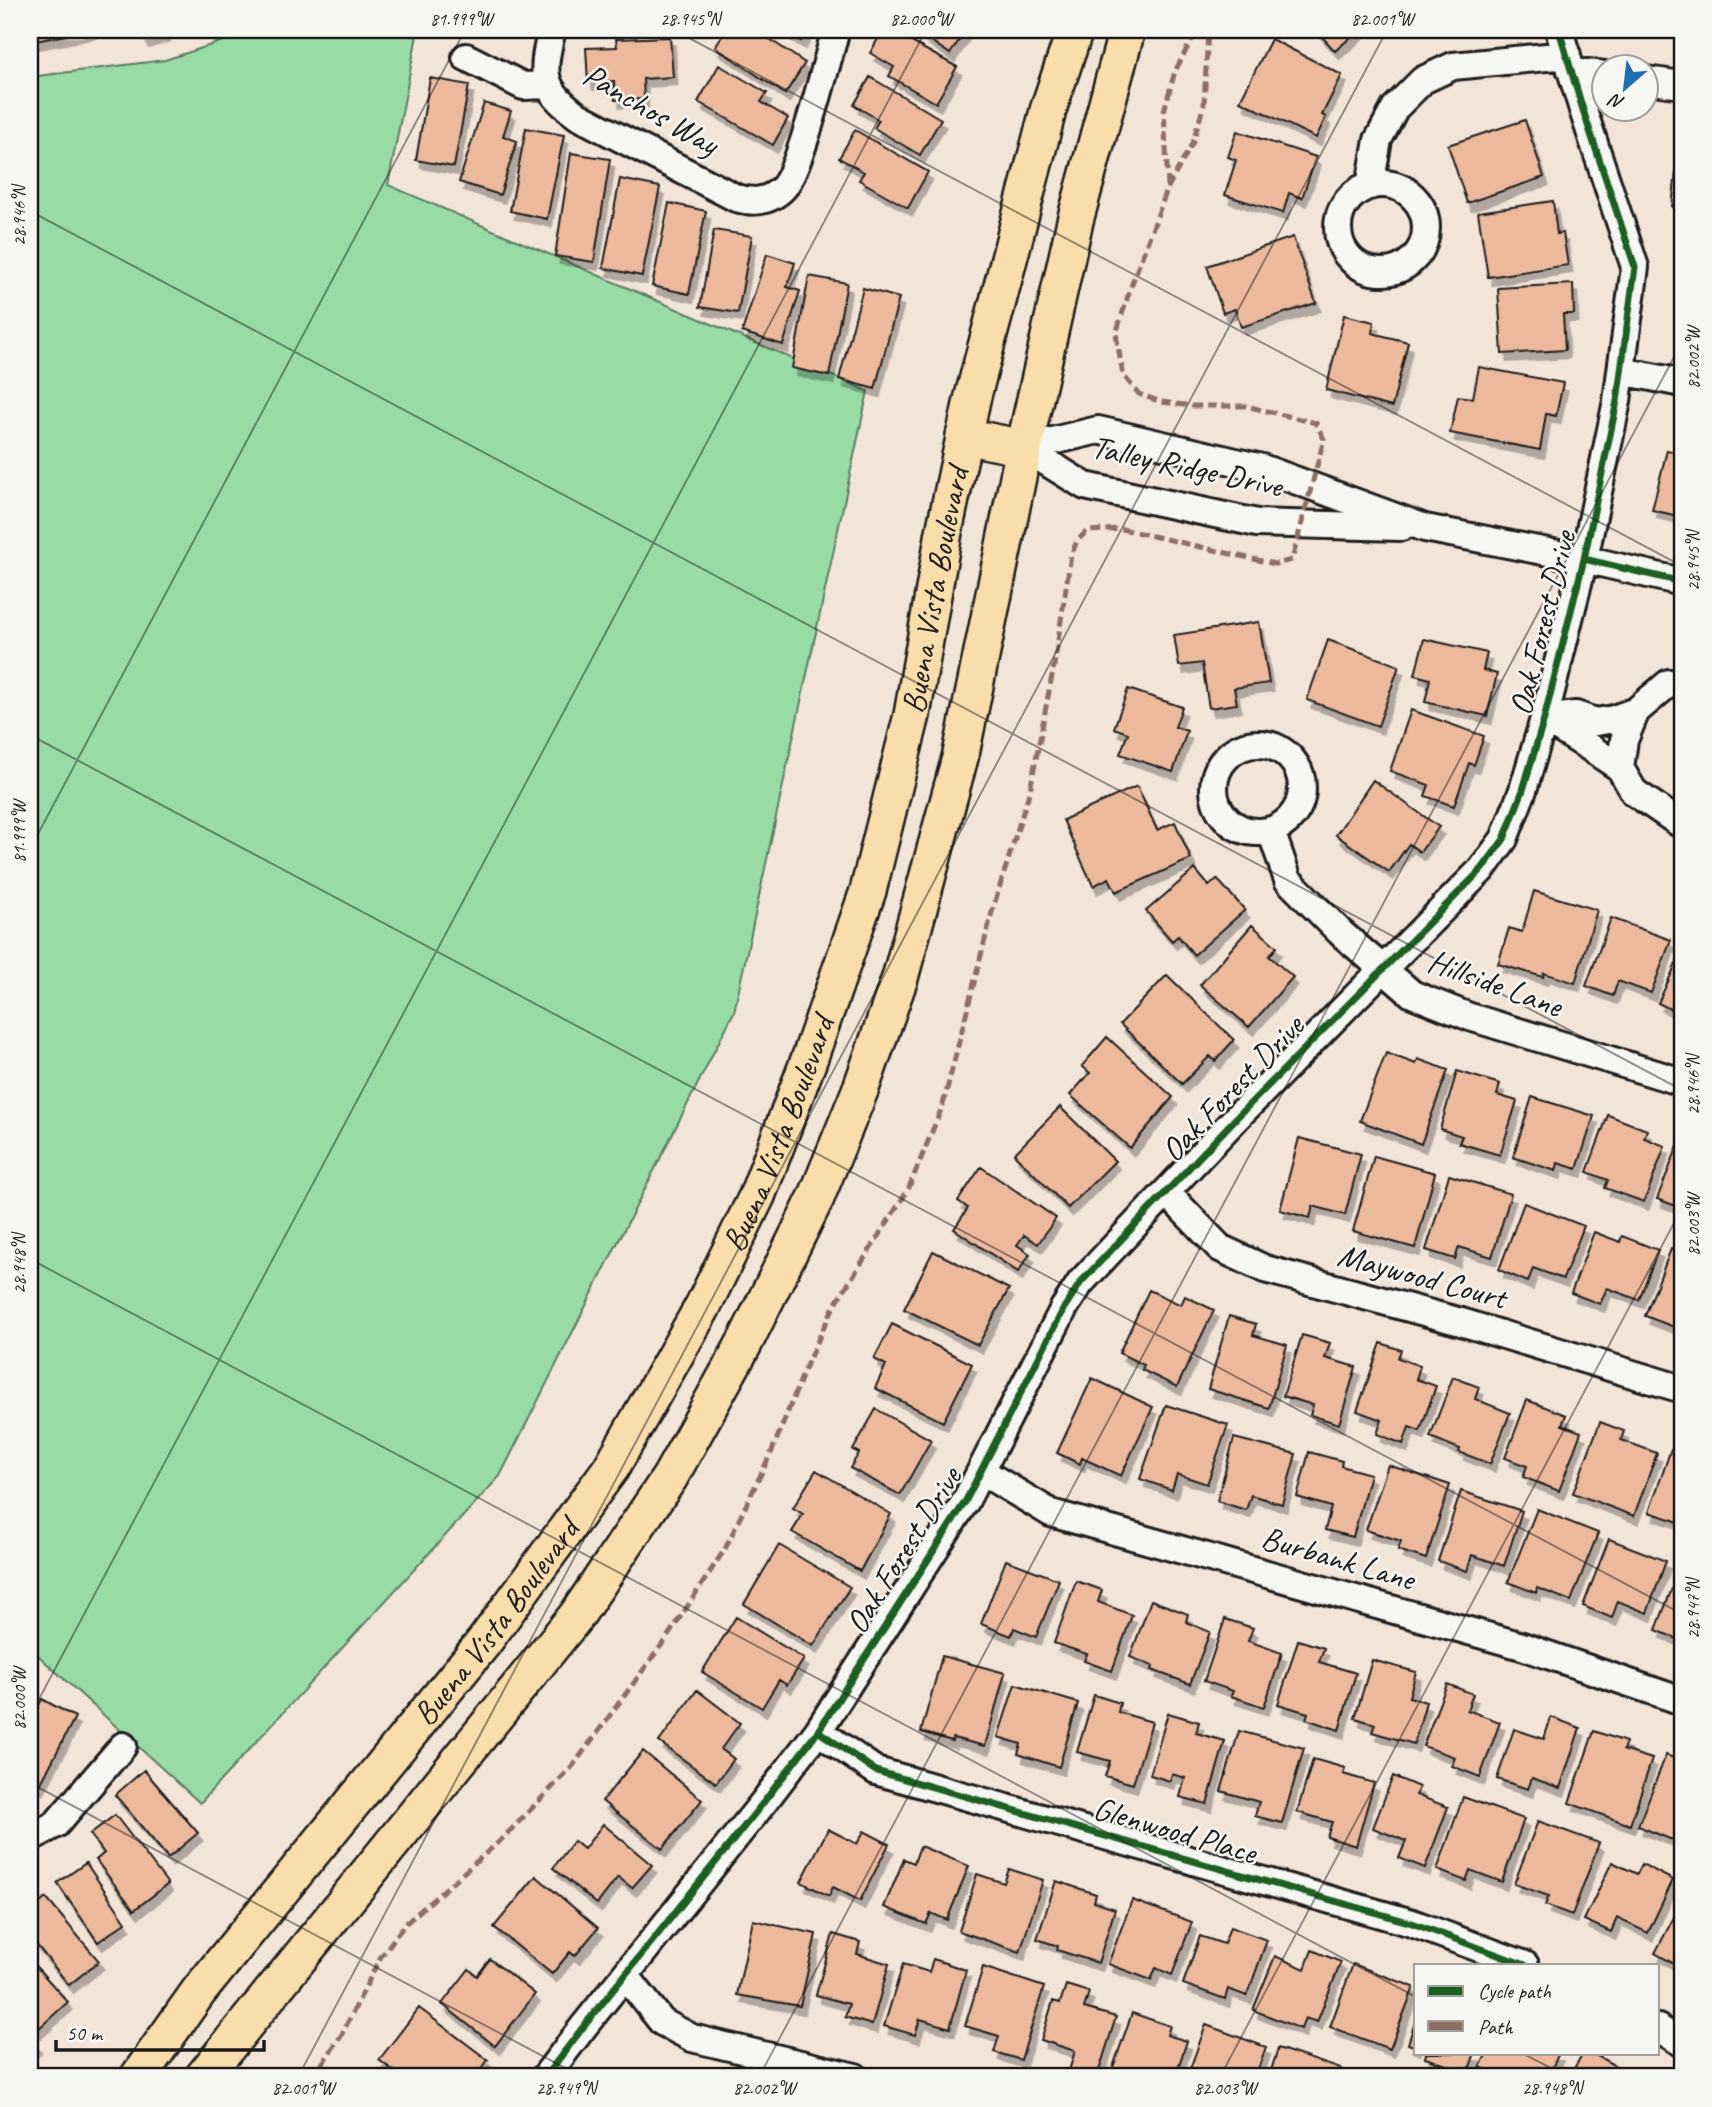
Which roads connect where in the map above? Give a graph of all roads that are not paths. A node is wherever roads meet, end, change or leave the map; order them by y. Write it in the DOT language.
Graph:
graph roads {
  1 [pos="552,30"];
  2 [pos="836,30"];
  3 [pos="1075,30"];
  4 [pos="1127,30"];
  5 [pos="1565,52"];
  6 [pos="466,57"];
  7 [pos="1590,67"];
  8 [pos="1660,82"];
  9 [pos="548,85"];
  10 [pos="1682,85"];
  11 [pos="1370,186"];
  12 [pos="1621,371"];
  13 [pos="1682,383"];
  14 [pos="964,436"];
  15 [pos="1024,448"];
  16 [pos="1425,528"];
  17 [pos="1584,559"];
  18 [pos="1682,582"];
  19 [pos="1682,684"];
  20 [pos="1636,711"];
  21 [pos="1544,719"];
  22 [pos="1620,768"];
  23 [pos="1682,825"];
  24 [pos="1270,831"];
  25 [pos="1383,970"];
  26 [pos="1682,1082"];
  27 [pos="1166,1192"];
  28 [pos="1682,1389"];
  29 [pos="981,1471"];
  30 [pos="1682,1701"];
  31 [pos="818,1731"];
  32 [pos="122,1746"];
  33 [pos="30,1838"];
  34 [pos="1522,1964"];
  35 [pos="625,1975"];
  36 [pos="1660,2029"];
  37 [pos="1682,2043"];
  38 [pos="138,2077"];
  39 [pos="203,2077"];
  40 [pos="545,2077"];
  41 [pos="855,2077"];
  1 -- 9 [label="street"];
  2 -- 9 [label="street, Panchos Way"];
  3 -- 14 [label="main road, Buena Vista Boulevard"];
  4 -- 15 [label="main road, Buena Vista Boulevard"];
  5 -- 7 [label="street"];
  5 -- 11 [label="street"];
  5 -- 12 [label="street, Oak Forest Drive"];
  6 -- 9 [label="street, Panchos Way"];
  8 -- 10 [label="street"];
  12 -- 13 [label="street"];
  12 -- 17 [label="street, Oak Forest Drive"];
  14 -- 15 [label="main road"];
  14 -- 38 [label="main road, Buena Vista Boulevard"];
  15 -- 16 [label="street, Talley Ridge Drive"];
  15 -- 16 [label="street, Talley Ridge Drive"];
  15 -- 39 [label="main road, Buena Vista Boulevard"];
  16 -- 17 [label="street, Talley Ridge Drive"];
  17 -- 18 [label="street, Talley Ridge Drive"];
  17 -- 21 [label="street, Oak Forest Drive"];
  19 -- 20 [label="street"];
  20 -- 21 [label="street"];
  20 -- 22 [label="street"];
  21 -- 22 [label="street"];
  21 -- 25 [label="street, Oak Forest Drive"];
  22 -- 23 [label="street"];
  24 -- 25 [label="street, Hillside Lane"];
  25 -- 26 [label="street, Hillside Lane"];
  25 -- 27 [label="street, Oak Forest Drive"];
  27 -- 28 [label="street, Maywood Court"];
  27 -- 29 [label="street, Oak Forest Drive"];
  29 -- 30 [label="street, Burbank Lane"];
  29 -- 31 [label="street, Oak Forest Drive"];
  31 -- 34 [label="street, Glenwood Place"];
  31 -- 35 [label="street, Oak Forest Drive"];
  32 -- 33 [label="street"];
  35 -- 40 [label="street, Oak Forest Drive"];
  35 -- 41 [label="street"];
  36 -- 37 [label="street"];
}
